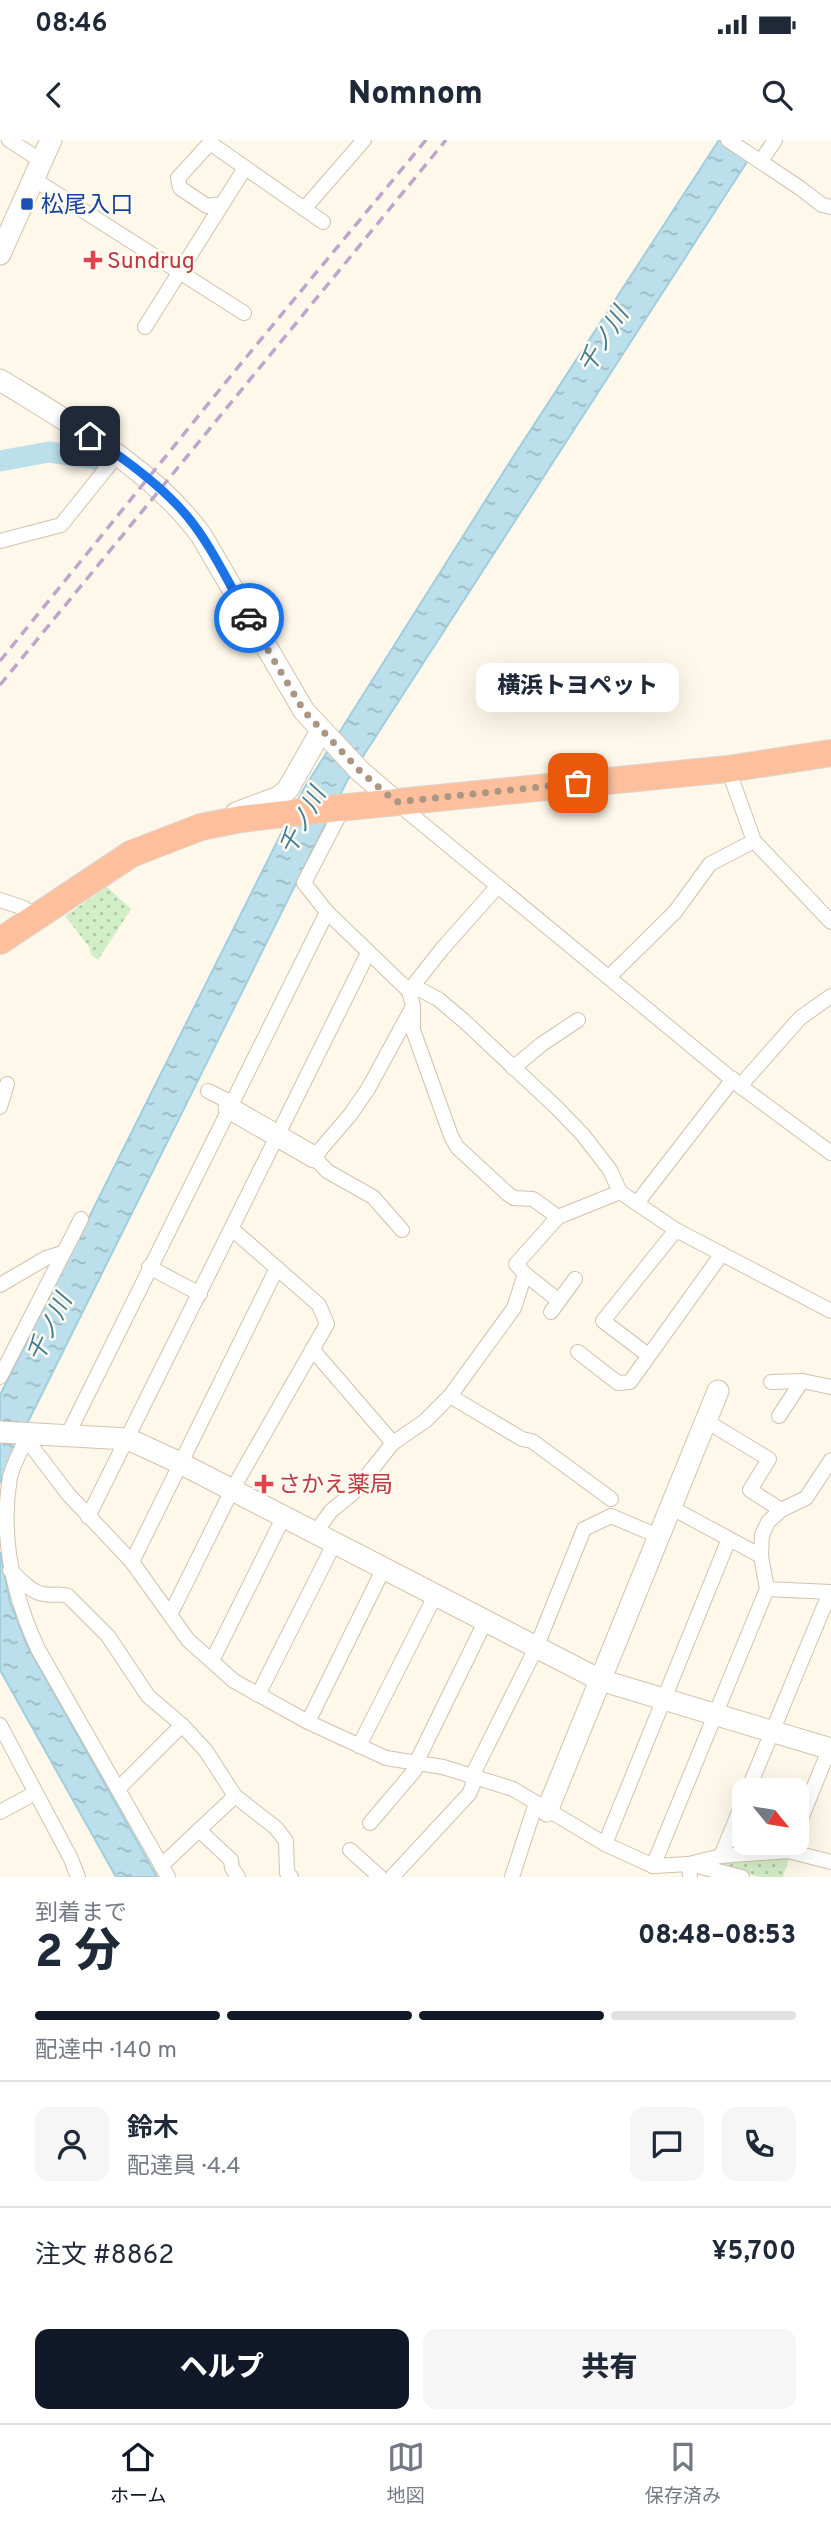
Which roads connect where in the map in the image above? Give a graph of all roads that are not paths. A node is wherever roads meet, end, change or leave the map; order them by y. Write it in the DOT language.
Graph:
graph roads {
  1 [pos="9,140"];
  2 [pos="51,140"];
  3 [pos="364,140"];
  4 [pos="728,140"];
  5 [pos="775,140"];
  6 [pos="759,160"];
  7 [pos="245,168"];
  8 [pos="36,169"];
  9 [pos="222,204"];
  10 [pos="304,209"];
  11 [pos="828,210"];
  12 [pos="323,222"];
  13 [pos="0,254"];
  14 [pos="178,272"];
  15 [pos="244,313"];
  16 [pos="145,327"];
  17 [pos="0,380"];
  18 [pos="95,439"];
  19 [pos="0,541"];
  20 [pos="322,732"];
  21 [pos="831,752"];
  22 [pos="728,769"];
  23 [pos="396,802"];
  24 [pos="341,808"];
  25 [pos="201,827"];
  26 [pos="754,841"];
  27 [pos="497,887"];
  28 [pos="0,900"];
  29 [pos="327,912"];
  30 [pos="35,918"];
  31 [pos="831,922"];
  32 [pos="0,941"];
  33 [pos="368,953"];
  34 [pos="608,977"];
  35 [pos="411,988"];
  36 [pos="831,996"];
  37 [pos="413,1006"];
  38 [pos="578,1020"];
  39 [pos="513,1068"];
  40 [pos="737,1082"];
  41 [pos="7,1084"];
  42 [pos="208,1091"];
  43 [pos="231,1106"];
  44 [pos="0,1107"];
  45 [pos="278,1136"];
  46 [pos="831,1153"];
  47 [pos="314,1157"];
  48 [pos="620,1192"];
  49 [pos="636,1203"];
  50 [pos="558,1217"];
  51 [pos="81,1219"];
  52 [pos="232,1228"];
  53 [pos="402,1230"];
  54 [pos="676,1230"];
  55 [pos="62,1253"];
  56 [pos="721,1255"];
  57 [pos="149,1268"];
  58 [pos="277,1268"];
  59 [pos="525,1274"];
  60 [pos="575,1279"];
  61 [pos="0,1285"];
  62 [pos="200,1294"];
  63 [pos="831,1311"];
  64 [pos="312,1349"];
  65 [pos="578,1352"];
  66 [pos="649,1355"];
  67 [pos="0,1377"];
  68 [pos="802,1381"];
  69 [pos="771,1382"];
  70 [pos="831,1387"];
  71 [pos="718,1391"];
  72 [pos="450,1396"];
  73 [pos="779,1416"];
  74 [pos="706,1421"];
  75 [pos="0,1432"];
  76 [pos="29,1432"];
  77 [pos="68,1434"];
  78 [pos="128,1439"];
  79 [pos="393,1443"];
  80 [pos="831,1461"];
  81 [pos="180,1463"];
  82 [pos="232,1490"];
  83 [pos="611,1499"];
  84 [pos="670,1507"];
  85 [pos="781,1510"];
  86 [pos="88,1517"];
  87 [pos="284,1518"];
  88 [pos="315,1533"];
  89 [pos="658,1536"];
  90 [pos="729,1539"];
  91 [pos="334,1544"];
  92 [pos="761,1556"];
  93 [pos="132,1562"];
  94 [pos="9,1570"];
  95 [pos="383,1570"];
  96 [pos="766,1589"];
  97 [pos="831,1592"];
  98 [pos="435,1596"];
  99 [pos="171,1614"];
  100 [pos="485,1622"];
  101 [pos="536,1648"];
  102 [pos="212,1661"];
  103 [pos="600,1680"];
  104 [pos="258,1695"];
  105 [pos="663,1700"];
  106 [pos="714,1715"];
  107 [pos="308,1722"];
  108 [pos="0,1725"];
  109 [pos="182,1726"];
  110 [pos="771,1731"];
  111 [pos="359,1746"];
  112 [pos="831,1747"];
  113 [pos="416,1763"];
  114 [pos="472,1776"];
  115 [pos="753,1778"];
  116 [pos="118,1789"];
  117 [pos="35,1793"];
  118 [pos="235,1796"];
  119 [pos="809,1800"];
  120 [pos="541,1807"];
  121 [pos="0,1812"];
  122 [pos="370,1823"];
  123 [pos="732,1829"];
  124 [pos="199,1830"];
  125 [pos="605,1844"];
  126 [pos="349,1851"];
  127 [pos="809,1854"];
  128 [pos="732,1855"];
  129 [pos="721,1856"];
  130 [pos="831,1862"];
  131 [pos="653,1866"];
  132 [pos="690,1871"];
  133 [pos="165,1872"];
  134 [pos="78,1877"];
  135 [pos="238,1877"];
  136 [pos="291,1877"];
  137 [pos="380,1877"];
  138 [pos="392,1877"];
  139 [pos="512,1877"];
  140 [pos="742,1877"];
  1 -- 8 [label="street"];
  2 -- 8 [label="street"];
  3 -- 10 [label="street"];
  4 -- 6 [label="street"];
  5 -- 6 [label="street"];
  6 -- 11 [label="street"];
  7 -- 9 [label="street"];
  7 -- 9 [label="street"];
  7 -- 10 [label="street"];
  8 -- 13 [label="street"];
  8 -- 14 [label="street"];
  9 -- 14 [label="street"];
  10 -- 12 [label="street"];
  14 -- 15 [label="street"];
  14 -- 16 [label="street"];
  17 -- 18 [label="street"];
  18 -- 19 [label="street"];
  18 -- 20 [label="street"];
  20 -- 23 [label="street"];
  20 -- 25 [label="street"];
  21 -- 22 [label="highway"];
  22 -- 23 [label="highway"];
  22 -- 26 [label="street"];
  23 -- 24 [label="highway"];
  23 -- 27 [label="street"];
  24 -- 25 [label="highway"];
  24 -- 29 [label="street"];
  25 -- 30 [label="highway"];
  26 -- 31 [label="street"];
  26 -- 34 [label="street"];
  27 -- 34 [label="street"];
  27 -- 35 [label="street"];
  28 -- 30 [label="street"];
  29 -- 33 [label="street"];
  29 -- 43 [label="street"];
  30 -- 32 [label="highway"];
  33 -- 35 [label="street"];
  33 -- 45 [label="street"];
  34 -- 40 [label="street"];
  35 -- 37 [label="street"];
  35 -- 39 [label="street"];
  36 -- 40 [label="street"];
  37 -- 47 [label="street"];
  37 -- 50 [label="street"];
  38 -- 39 [label="street"];
  39 -- 48 [label="street"];
  40 -- 46 [label="street"];
  40 -- 49 [label="street"];
  41 -- 44 [label="street"];
  42 -- 43 [label="street"];
  43 -- 45 [label="street"];
  43 -- 57 [label="street"];
  45 -- 47 [label="street"];
  45 -- 52 [label="street"];
  47 -- 53 [label="street"];
  48 -- 49 [label="street"];
  48 -- 50 [label="street"];
  49 -- 54 [label="street"];
  50 -- 59 [label="street"];
  51 -- 55 [label="street"];
  52 -- 58 [label="street"];
  52 -- 62 [label="street"];
  54 -- 56 [label="street"];
  54 -- 66 [label="street"];
  55 -- 61 [label="street"];
  55 -- 67 [label="street"];
  56 -- 63 [label="street"];
  56 -- 66 [label="street"];
  57 -- 62 [label="street"];
  57 -- 77 [label="street"];
  58 -- 64 [label="street"];
  58 -- 81 [label="street"];
  59 -- 60 [label="street"];
  59 -- 72 [label="street"];
  62 -- 78 [label="street"];
  64 -- 79 [label="street"];
  64 -- 82 [label="street"];
  65 -- 66 [label="street"];
  68 -- 69 [label="street"];
  68 -- 70 [label="street"];
  68 -- 73 [label="street"];
  71 -- 74 [label="street"];
  72 -- 79 [label="street"];
  72 -- 83 [label="street"];
  74 -- 84 [label="street"];
  74 -- 85 [label="street"];
  75 -- 76 [label="street"];
  76 -- 77 [label="street"];
  76 -- 86 [label="street"];
  76 -- 94 [label="street"];
  77 -- 78 [label="street"];
  78 -- 81 [label="street"];
  78 -- 86 [label="street"];
  79 -- 88 [label="street"];
  80 -- 85 [label="street"];
  81 -- 82 [label="street"];
  81 -- 93 [label="street"];
  82 -- 87 [label="street"];
  82 -- 99 [label="street"];
  84 -- 89 [label="street"];
  84 -- 90 [label="street"];
  85 -- 92 [label="street"];
  86 -- 93 [label="street"];
  87 -- 88 [label="street"];
  87 -- 102 [label="street"];
  88 -- 91 [label="street"];
  89 -- 101 [label="street"];
  89 -- 103 [label="street"];
  90 -- 92 [label="street"];
  90 -- 105 [label="street"];
  91 -- 95 [label="street"];
  91 -- 104 [label="street"];
  92 -- 96 [label="street"];
  93 -- 99 [label="street"];
  94 -- 109 [label="street"];
  94 -- 116 [label="street"];
  95 -- 98 [label="street"];
  95 -- 107 [label="street"];
  96 -- 97 [label="street"];
  96 -- 106 [label="street"];
  97 -- 110 [label="street"];
  98 -- 100 [label="street"];
  98 -- 111 [label="street"];
  99 -- 102 [label="street"];
  100 -- 101 [label="street"];
  100 -- 113 [label="street"];
  101 -- 103 [label="street"];
  101 -- 114 [label="street"];
  102 -- 104 [label="street"];
  103 -- 105 [label="street"];
  103 -- 120 [label="street"];
  104 -- 107 [label="street"];
  105 -- 106 [label="street"];
  105 -- 125 [label="street"];
  106 -- 110 [label="street"];
  106 -- 131 [label="street"];
  107 -- 111 [label="street"];
  108 -- 117 [label="street"];
  109 -- 116 [label="street"];
  109 -- 118 [label="street"];
  110 -- 112 [label="street"];
  110 -- 115 [label="street"];
  111 -- 113 [label="street"];
  112 -- 119 [label="street"];
  113 -- 114 [label="street"];
  113 -- 122 [label="street"];
  114 -- 120 [label="street"];
  114 -- 138 [label="street"];
  116 -- 133 [label="street"];
  117 -- 121 [label="street"];
  117 -- 134 [label="street"];
  118 -- 124 [label="street"];
  118 -- 136 [label="street"];
  120 -- 125 [label="street"];
  120 -- 139 [label="street"];
  123 -- 129 [label="street"];
  124 -- 133 [label="street"];
  124 -- 135 [label="street"];
  125 -- 131 [label="street"];
  126 -- 137 [label="street"];
  127 -- 130 [label="street"];
  128 -- 129 [label="street"];
  129 -- 132 [label="street"];
  131 -- 132 [label="street"];
  132 -- 140 [label="street"];
}
